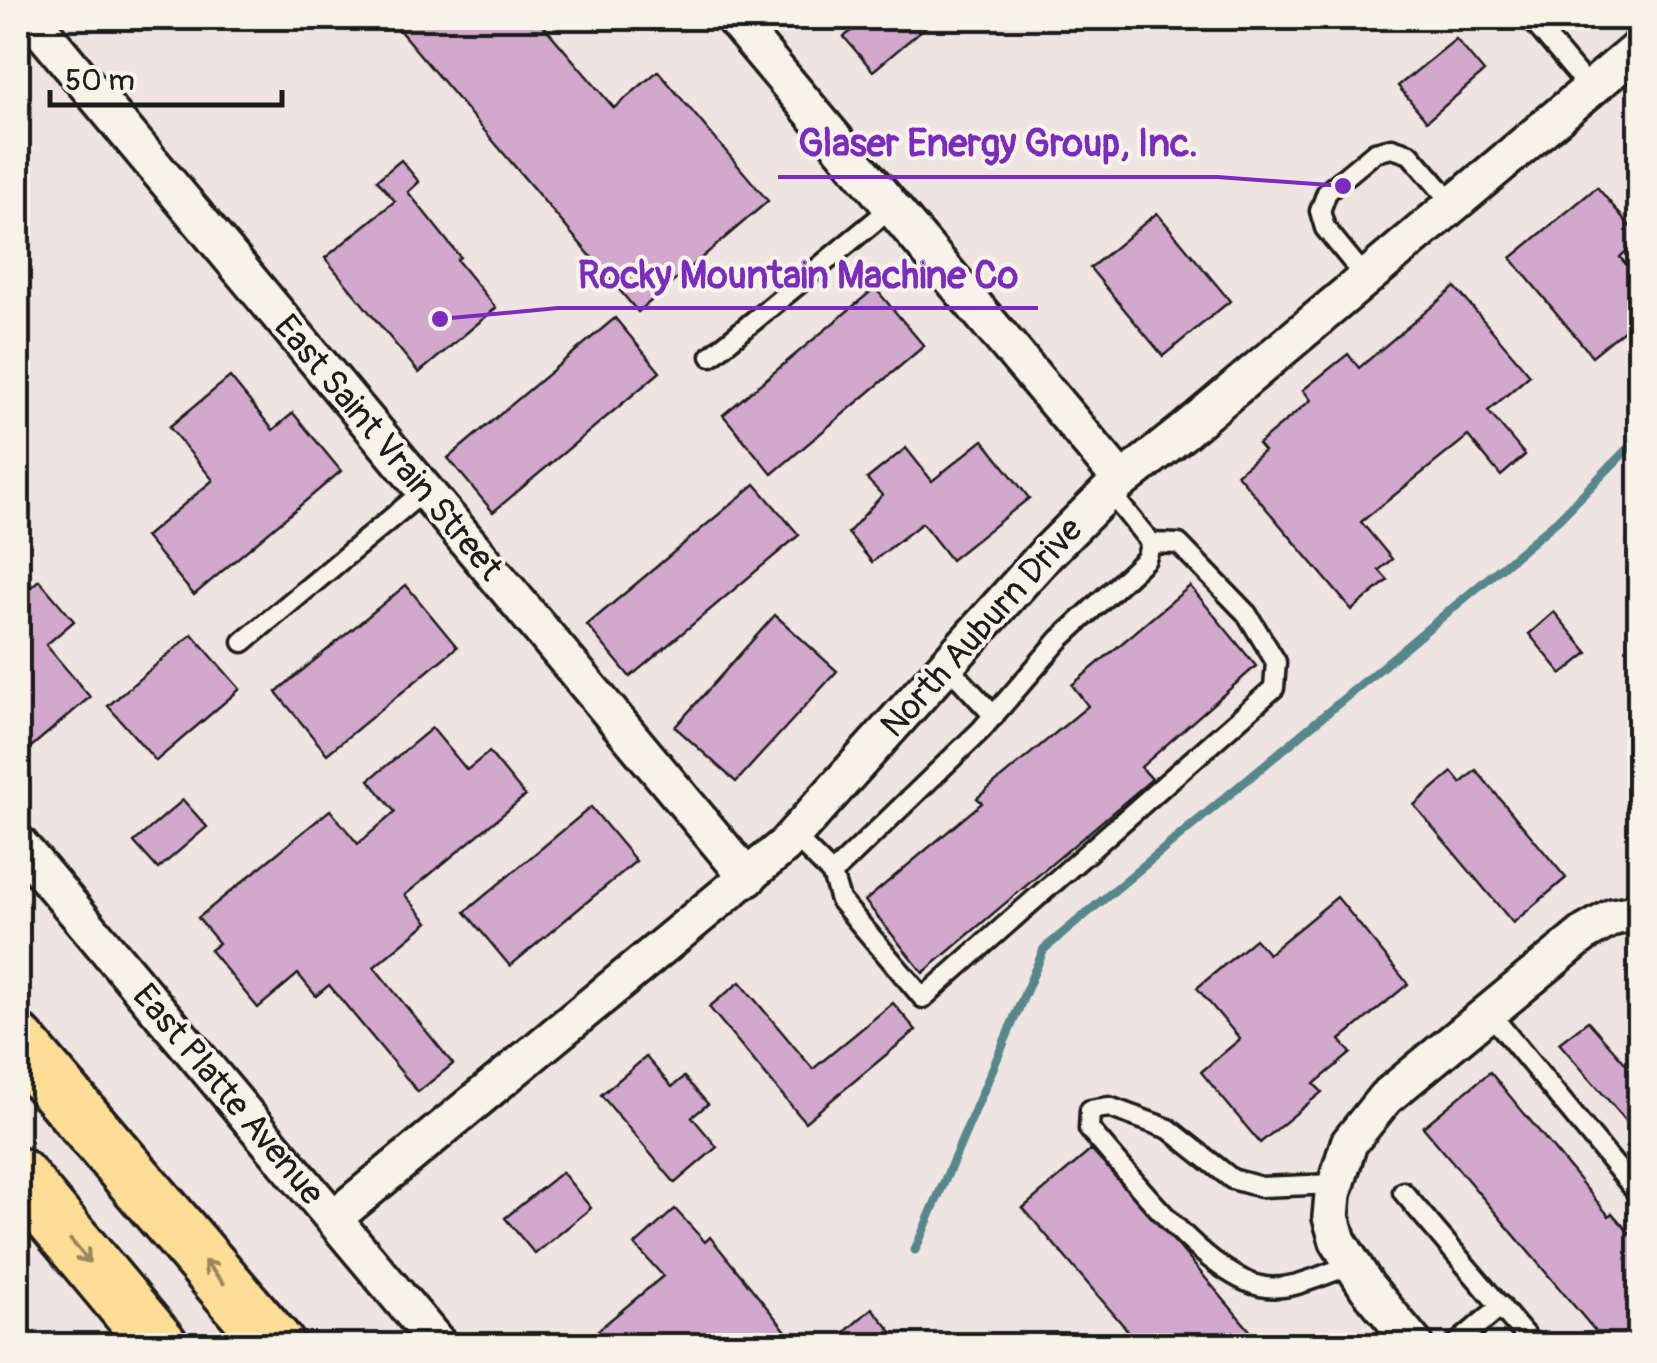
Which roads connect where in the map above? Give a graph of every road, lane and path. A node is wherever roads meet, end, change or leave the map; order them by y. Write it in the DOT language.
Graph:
graph roads {
  1 [pos="31,18"];
  2 [pos="733,18"];
  3 [pos="1530,18"];
  4 [pos="1640,48"];
  5 [pos="1590,88"];
  6 [pos="1453,204"];
  7 [pos="892,207"];
  8 [pos="1366,278"];
  9 [pos="711,356"];
  10 [pos="1115,486"];
  11 [pos="425,490"];
  12 [pos="1151,543"];
  13 [pos="243,642"];
  14 [pos="946,664"];
  15 [pos="994,716"];
  16 [pos="792,835"];
  17 [pos="18,843"];
  18 [pos="832,874"];
  19 [pos="748,878"];
  20 [pos="1640,912"];
  21 [pos="1488,1011"];
  22 [pos="18,1043"];
  23 [pos="18,1176"];
  24 [pos="1335,1184"];
  25 [pos="1403,1192"];
  26 [pos="1640,1196"];
  27 [pos="334,1218"];
  28 [pos="1350,1264"];
  29 [pos="1501,1306"];
  30 [pos="160,1346"];
  31 [pos="277,1346"];
  32 [pos="440,1346"];
  33 [pos="1416,1346"];
  34 [pos="1454,1346"];
  35 [pos="1534,1346"];
  1 -- 11 [label="street, East Saint Vrain Street"];
  2 -- 7 [label="street"];
  3 -- 5 [label="lane"];
  4 -- 5 [label="street, North Auburn Drive"];
  5 -- 6 [label="street, North Auburn Drive"];
  6 -- 8 [label="street, North Auburn Drive"];
  6 -- 8 [label="lane"];
  7 -- 9 [label="lane"];
  7 -- 10 [label="street"];
  8 -- 10 [label="street, North Auburn Drive"];
  10 -- 12 [label="lane"];
  10 -- 14 [label="street, North Auburn Drive"];
  11 -- 13 [label="lane"];
  11 -- 19 [label="street, East Saint Vrain Street"];
  12 -- 15 [label="lane"];
  12 -- 18 [label="lane"];
  14 -- 15 [label="lane"];
  14 -- 16 [label="street, North Auburn Drive"];
  15 -- 18 [label="lane"];
  16 -- 18 [label="lane"];
  16 -- 19 [label="street, North Auburn Drive"];
  17 -- 27 [label="street, East Platte Avenue"];
  19 -- 27 [label="street, North Auburn Drive"];
  20 -- 21 [label="street"];
  21 -- 24 [label="street"];
  21 -- 26 [label="lane"];
  31 -- 22 [label="main road, one-way"];
  23 -- 30 [label="main road, one-way"];
  24 -- 28 [label="street"];
  24 -- 28 [label="lane"];
  25 -- 29 [label="lane"];
  27 -- 32 [label="street, East Platte Avenue"];
  28 -- 33 [label="street"];
  29 -- 34 [label="lane"];
  29 -- 35 [label="lane"];
}
